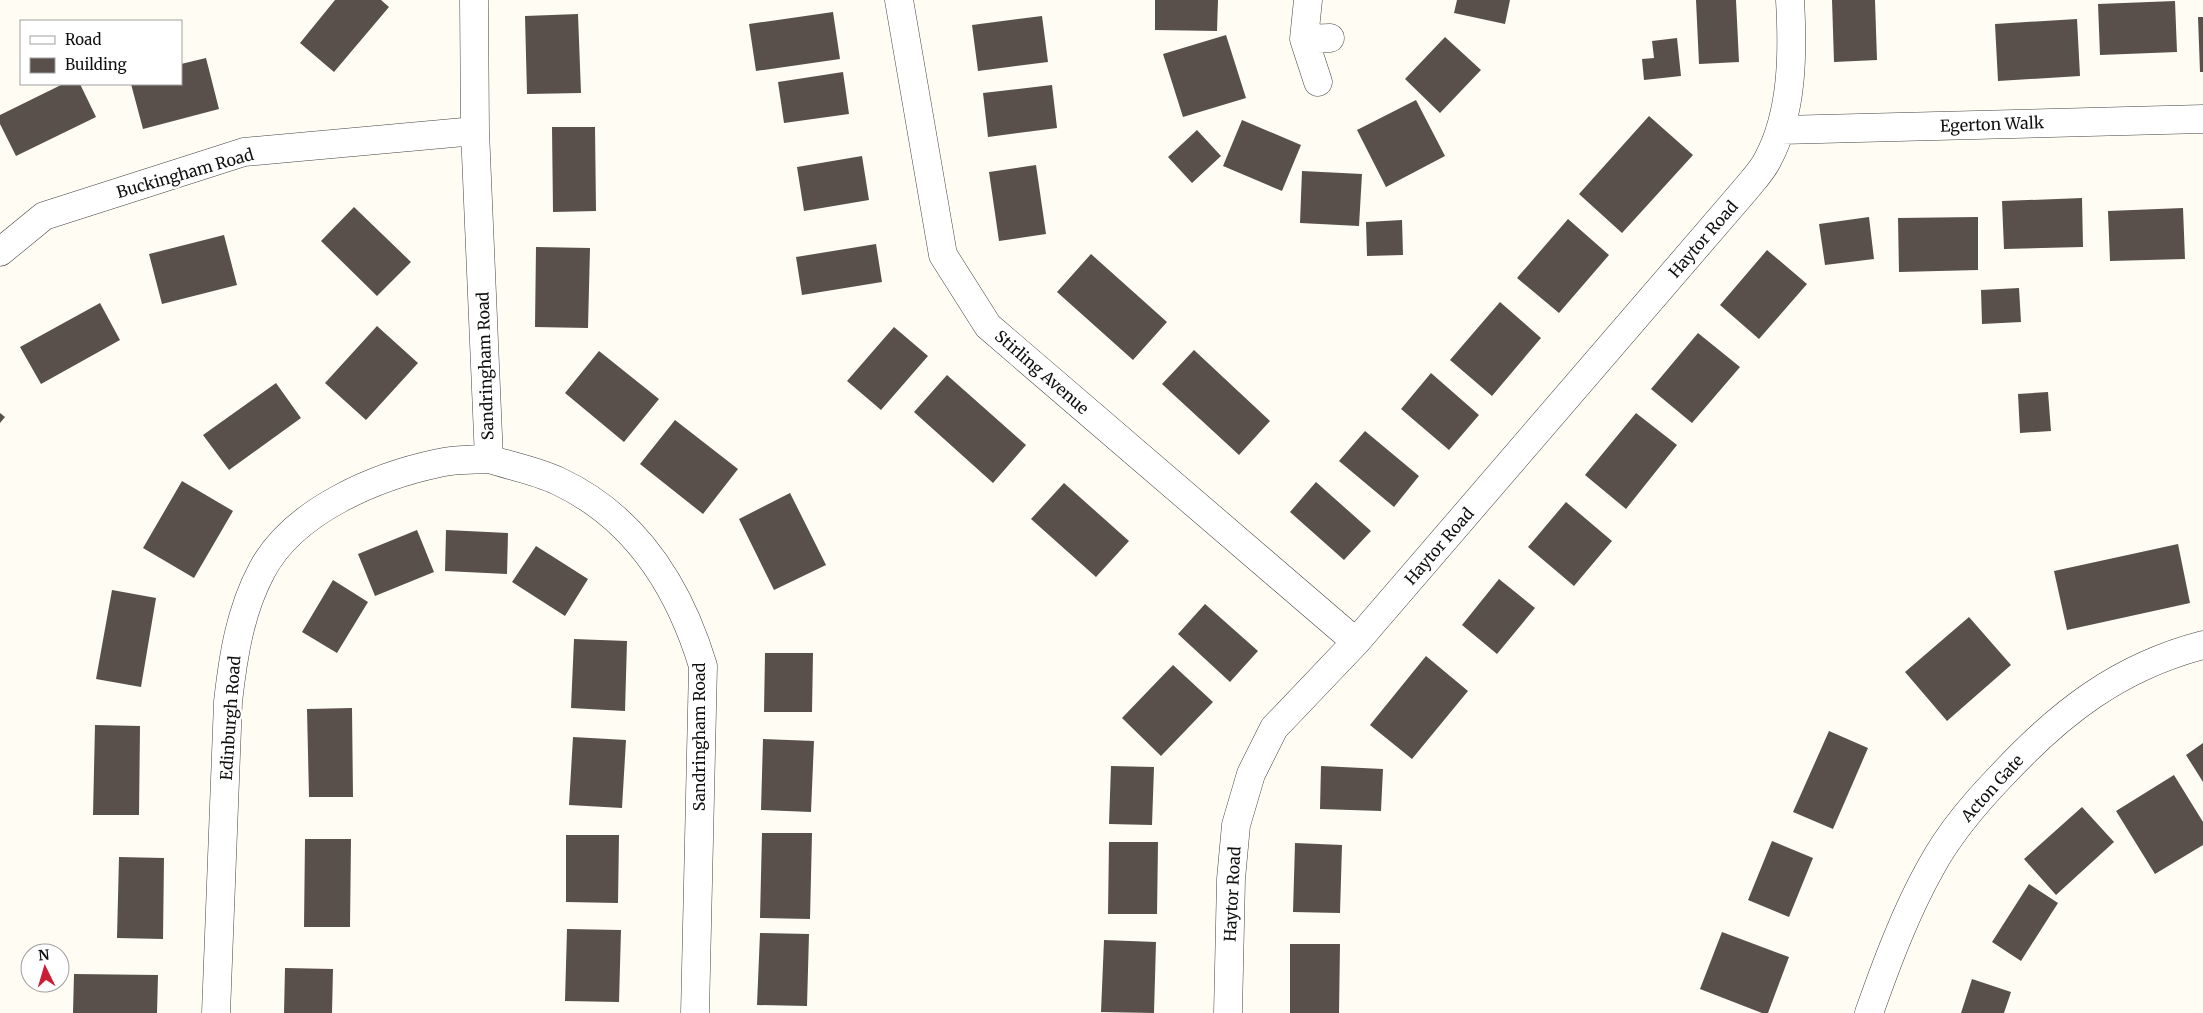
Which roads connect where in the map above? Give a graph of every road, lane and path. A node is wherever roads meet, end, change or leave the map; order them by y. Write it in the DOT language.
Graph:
graph roads {
  1 [pos="474,0"];
  2 [pos="899,0"];
  3 [pos="1308,0"];
  4 [pos="1790,0"];
  5 [pos="1318,82"];
  6 [pos="2203,119"];
  7 [pos="1781,130"];
  8 [pos="475,131"];
  9 [pos="0,252"];
  10 [pos="489,459"];
  11 [pos="1356,642"];
  12 [pos="2203,645"];
  13 [pos="216,1013"];
  14 [pos="695,1013"];
  15 [pos="1228,1013"];
  16 [pos="1869,1013"];
  1 -- 8 [label="street, Sandringham Road"];
  2 -- 11 [label="street, Stirling Avenue"];
  3 -- 5 [label="street"];
  4 -- 7 [label="street, Haytor Road"];
  6 -- 7 [label="street, Egerton Walk"];
  7 -- 11 [label="street, Haytor Road"];
  8 -- 9 [label="street, Buckingham Road"];
  8 -- 10 [label="street, Sandringham Road"];
  10 -- 13 [label="street, Edinburgh Road"];
  10 -- 14 [label="street, Sandringham Road"];
  11 -- 15 [label="street, Haytor Road"];
  12 -- 16 [label="street, Acton Gate"];
}
